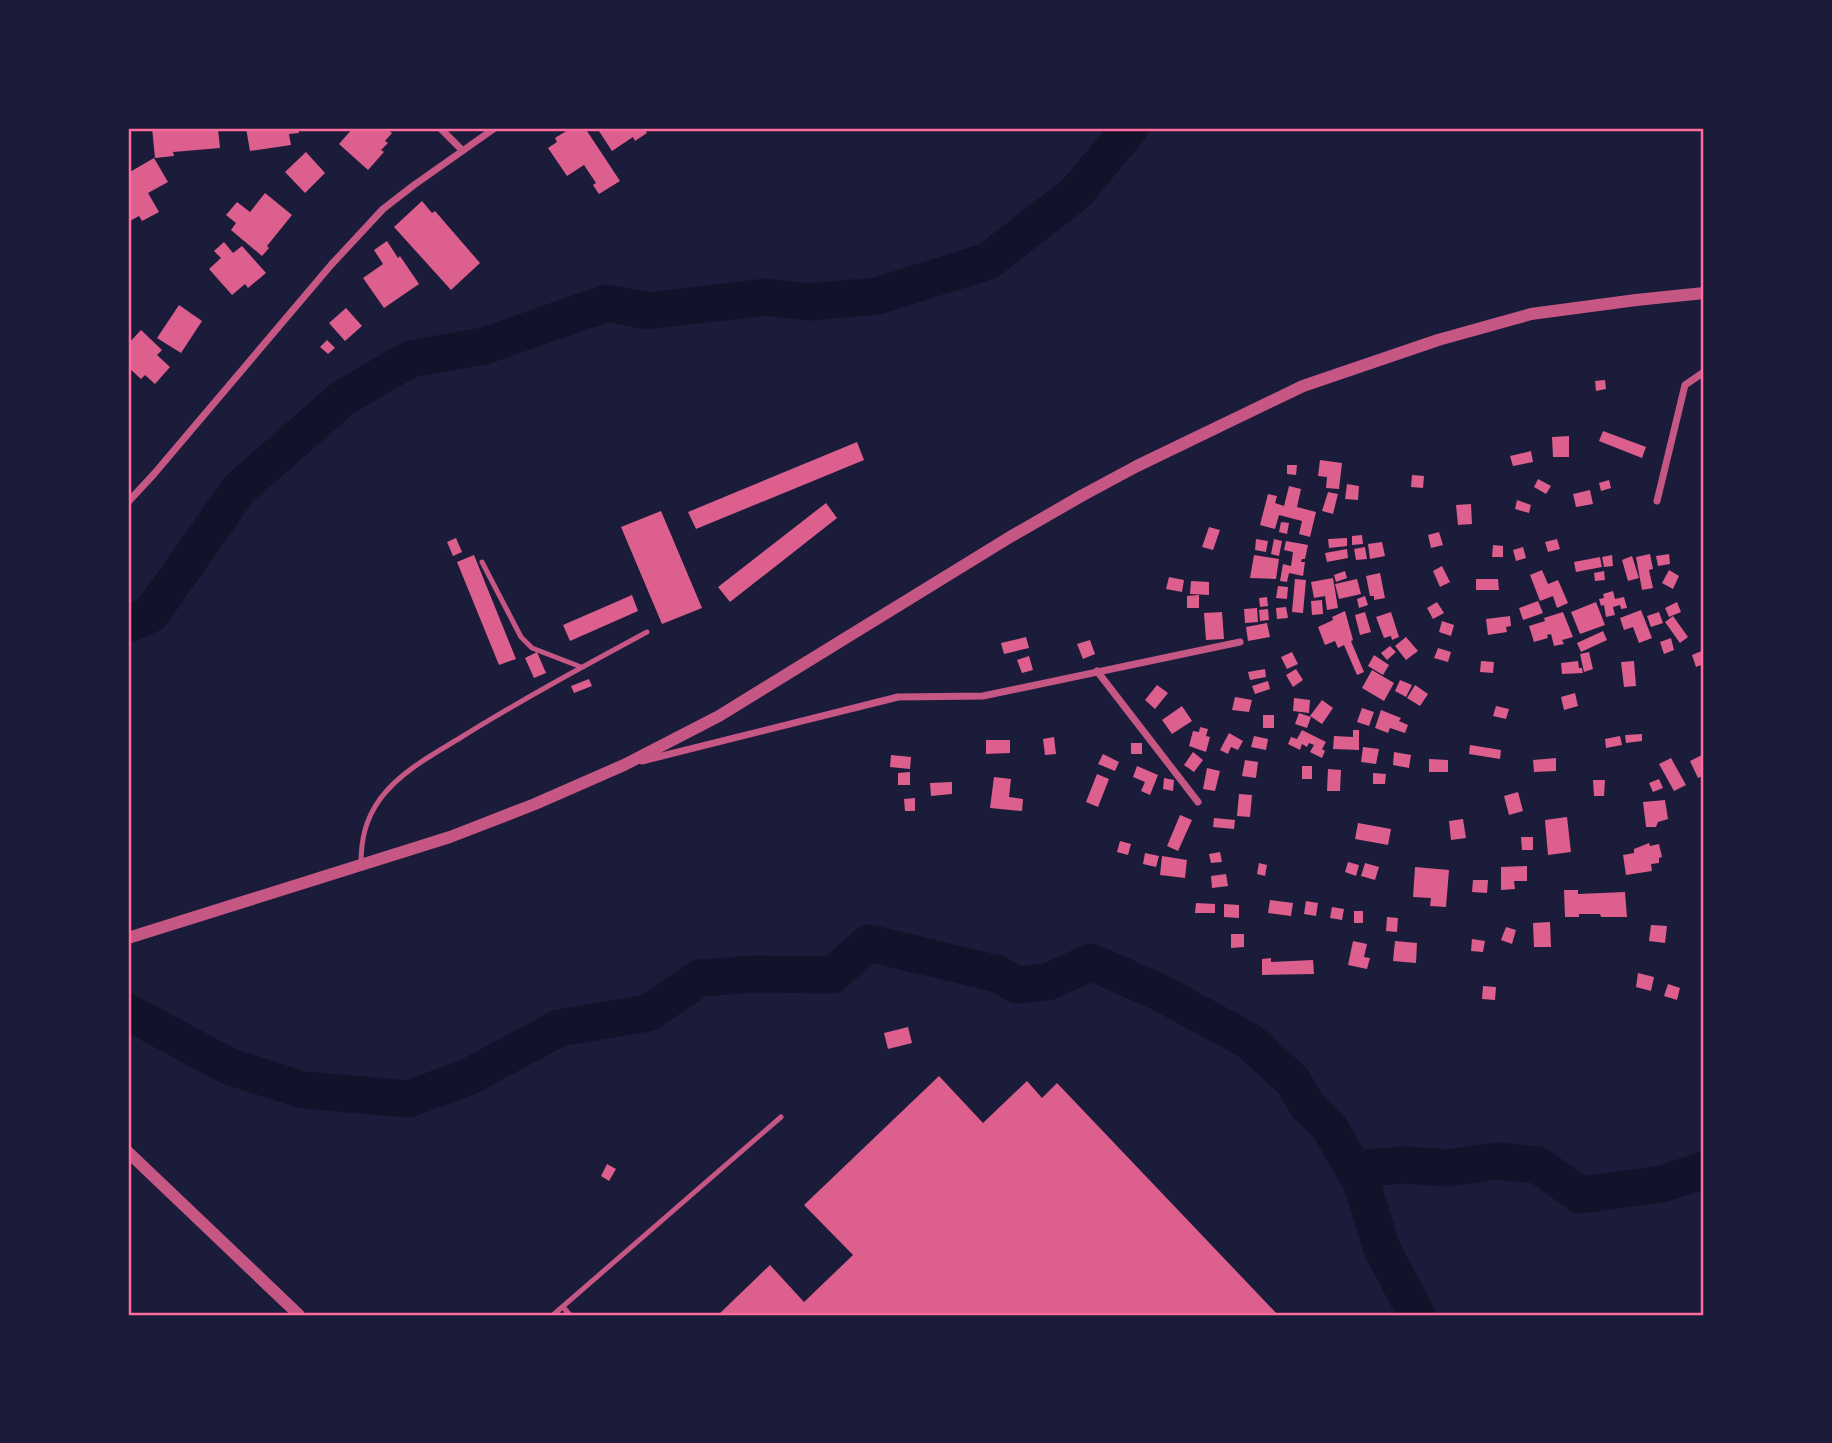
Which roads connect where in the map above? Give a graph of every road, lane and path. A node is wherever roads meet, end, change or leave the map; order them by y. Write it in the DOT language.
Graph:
graph roads {
  1 [pos="440,128"];
  2 [pos="495,128"];
  3 [pos="462,150"];
  4 [pos="1704,293"];
  5 [pos="1704,372"];
  6 [pos="1657,501"];
  7 [pos="128,502"];
  8 [pos="482,562"];
  9 [pos="647,632"];
  10 [pos="1240,642"];
  11 [pos="581,667"];
  12 [pos="1097,671"];
  13 [pos="624,765"];
  14 [pos="1198,802"];
  15 [pos="361,864"];
  16 [pos="128,938"];
  17 [pos="781,1116"];
  18 [pos="128,1152"];
  19 [pos="563,1307"];
  20 [pos="299,1315"];
  21 [pos="553,1315"];
  22 [pos="570,1315"];
  1 -- 3 [label="street"];
  2 -- 3 [label="street"];
  3 -- 7 [label="street"];
  4 -- 13 [label="street"];
  5 -- 6 [label="street"];
  8 -- 11 [label="lane"];
  9 -- 11 [label="lane"];
  10 -- 12 [label="street"];
  11 -- 15 [label="lane"];
  12 -- 13 [label="street"];
  12 -- 14 [label="street"];
  13 -- 15 [label="street"];
  15 -- 16 [label="street"];
  17 -- 19 [label="lane"];
  18 -- 20 [label="street"];
  19 -- 21 [label="lane"];
  19 -- 22 [label="lane"];
}
